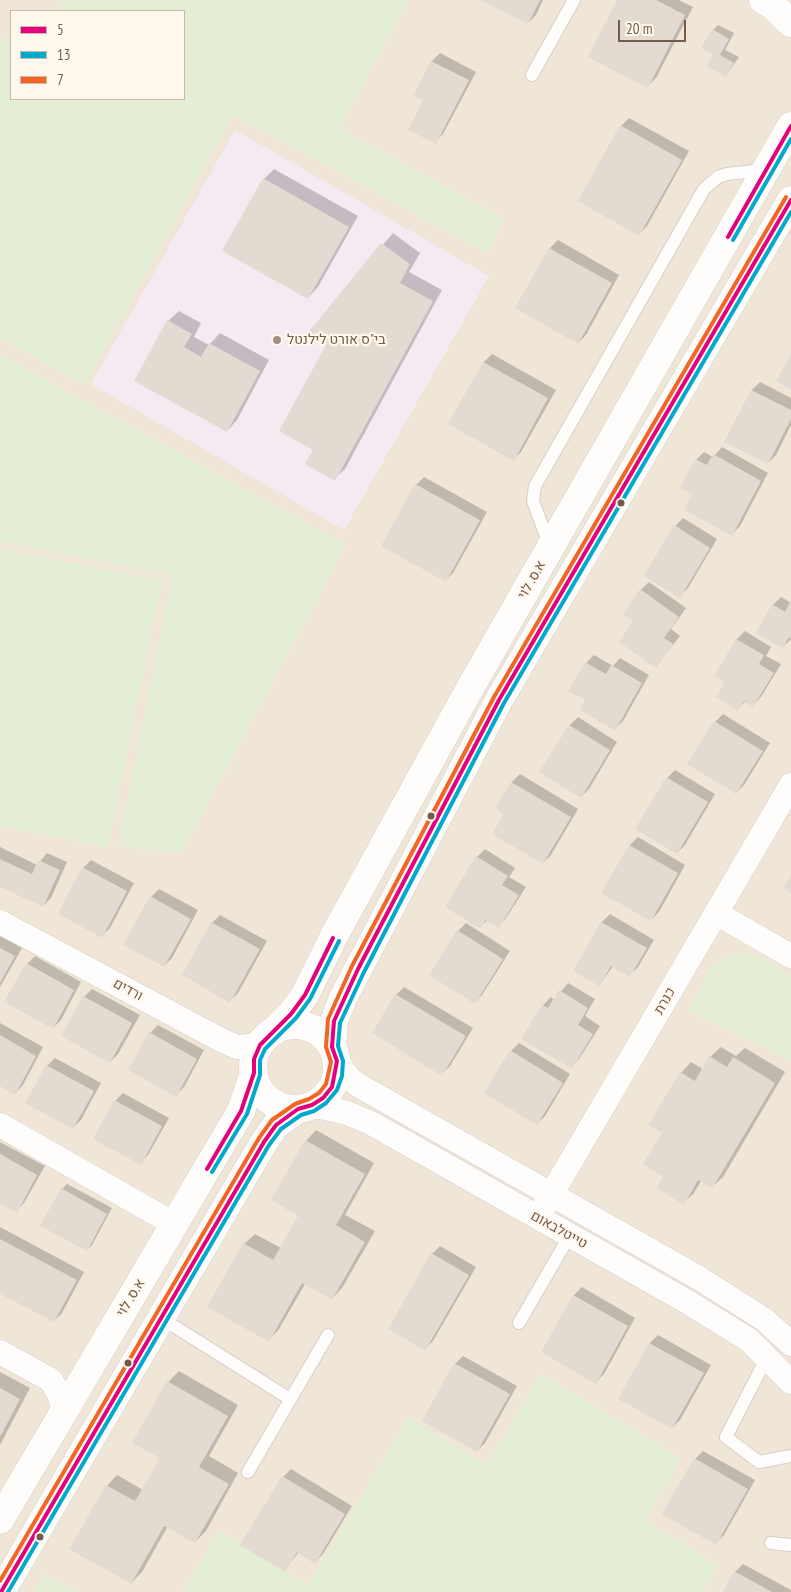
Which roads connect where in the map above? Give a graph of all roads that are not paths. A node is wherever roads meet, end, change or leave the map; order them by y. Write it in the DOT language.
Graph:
graph roads {
  1 [pos="574,0"];
  2 [pos="763,0"];
  3 [pos="791,23"];
  4 [pos="532,75"];
  5 [pos="791,126"];
  6 [pos="770,163"];
  7 [pos="791,200"];
  8 [pos="550,548"];
  9 [pos="791,785"];
  10 [pos="716,913"];
  11 [pos="0,922"];
  12 [pos="791,956"];
  13 [pos="266,1038"];
  14 [pos="334,1054"];
  15 [pos="254,1073"];
  16 [pos="305,1107"];
  17 [pos="0,1125"];
  18 [pos="551,1195"];
  19 [pos="538,1217"];
  20 [pos="174,1224"];
  21 [pos="570,1236"];
  22 [pos="161,1318"];
  23 [pos="519,1323"];
  24 [pos="328,1334"];
  25 [pos="791,1344"];
  26 [pos="0,1352"];
  27 [pos="767,1357"];
  28 [pos="791,1382"];
  29 [pos="290,1399"];
  30 [pos="64,1411"];
  31 [pos="791,1456"];
  32 [pos="248,1472"];
  33 [pos="0,1520"];
  34 [pos="771,1542"];
  35 [pos="791,1545"];
  36 [pos="1,1592"];
  1 -- 4 [label="lane"];
  2 -- 3 [label="main road"];
  5 -- 6 [label="main road, א.ס. לוי"];
  6 -- 8 [label="main road, א.ס. לוי"];
  6 -- 8 [label="lane"];
  7 -- 14 [label="main road"];
  8 -- 13 [label="main road, א.ס. לוי"];
  9 -- 10 [label="street, כנרת"];
  10 -- 12 [label="street"];
  10 -- 18 [label="street, כנרת"];
  11 -- 13 [label="street, ורדים"];
  13 -- 14 [label="main road"];
  13 -- 15 [label="main road"];
  14 -- 16 [label="main road"];
  14 -- 18 [label="street, טייטלבאום"];
  15 -- 16 [label="main road"];
  15 -- 20 [label="main road, א.ס. לוי"];
  16 -- 19 [label="street, טייטלבאום"];
  16 -- 22 [label="main road"];
  17 -- 20 [label="street"];
  18 -- 19 [label="street, כנרת"];
  18 -- 25 [label="street, טייטלבאום"];
  19 -- 21 [label="street, טייטלבאום"];
  20 -- 30 [label="main road, א.ס. לוי"];
  21 -- 23 [label="lane"];
  21 -- 27 [label="street, טייטלבאום"];
  22 -- 29 [label="lane"];
  22 -- 36 [label="main road"];
  24 -- 29 [label="lane"];
  26 -- 30 [label="street"];
  27 -- 28 [label="street, טייטלבאום"];
  27 -- 31 [label="lane"];
  29 -- 32 [label="lane"];
  30 -- 33 [label="main road, א.ס. לוי"];
  34 -- 35 [label="lane"];
}
